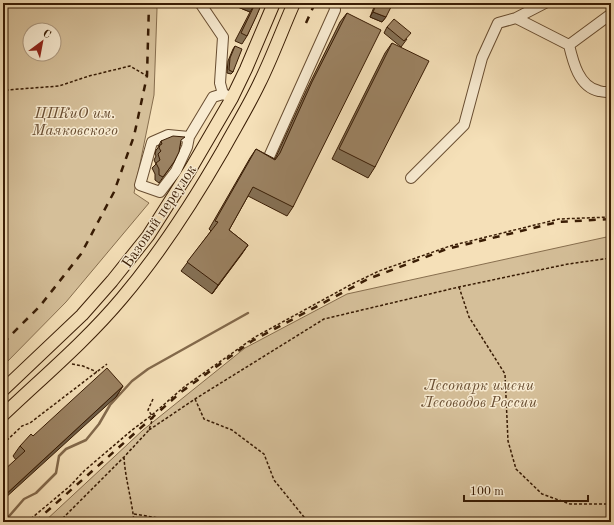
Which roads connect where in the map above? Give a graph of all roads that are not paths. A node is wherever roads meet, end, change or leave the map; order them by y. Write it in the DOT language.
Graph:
graph roads {
  1 [pos="200,3"];
  2 [pos="274,3"];
  3 [pos="294,3"];
  4 [pos="334,3"];
  5 [pos="545,3"];
  6 [pos="610,14"];
  7 [pos="516,18"];
  8 [pos="569,45"];
  9 [pos="610,94"];
  10 [pos="228,96"];
  11 [pos="189,137"];
  12 [pos="268,159"];
  13 [pos="410,178"];
  14 [pos="3,390"];
  15 [pos="3,415"];
  1 -- 10 [label="lane"];
  2 -- 10 [label="main road, Базовый переулок"];
  3 -- 15 [label="main road, Базовый переулок"];
  4 -- 12 [label="lane"];
  5 -- 7 [label="lane"];
  6 -- 8 [label="lane"];
  7 -- 8 [label="lane"];
  7 -- 13 [label="lane"];
  8 -- 9 [label="lane"];
  10 -- 11 [label="lane"];
  10 -- 14 [label="main road, Базовый переулок"];
  11 -- 11 [label="lane"];
}
